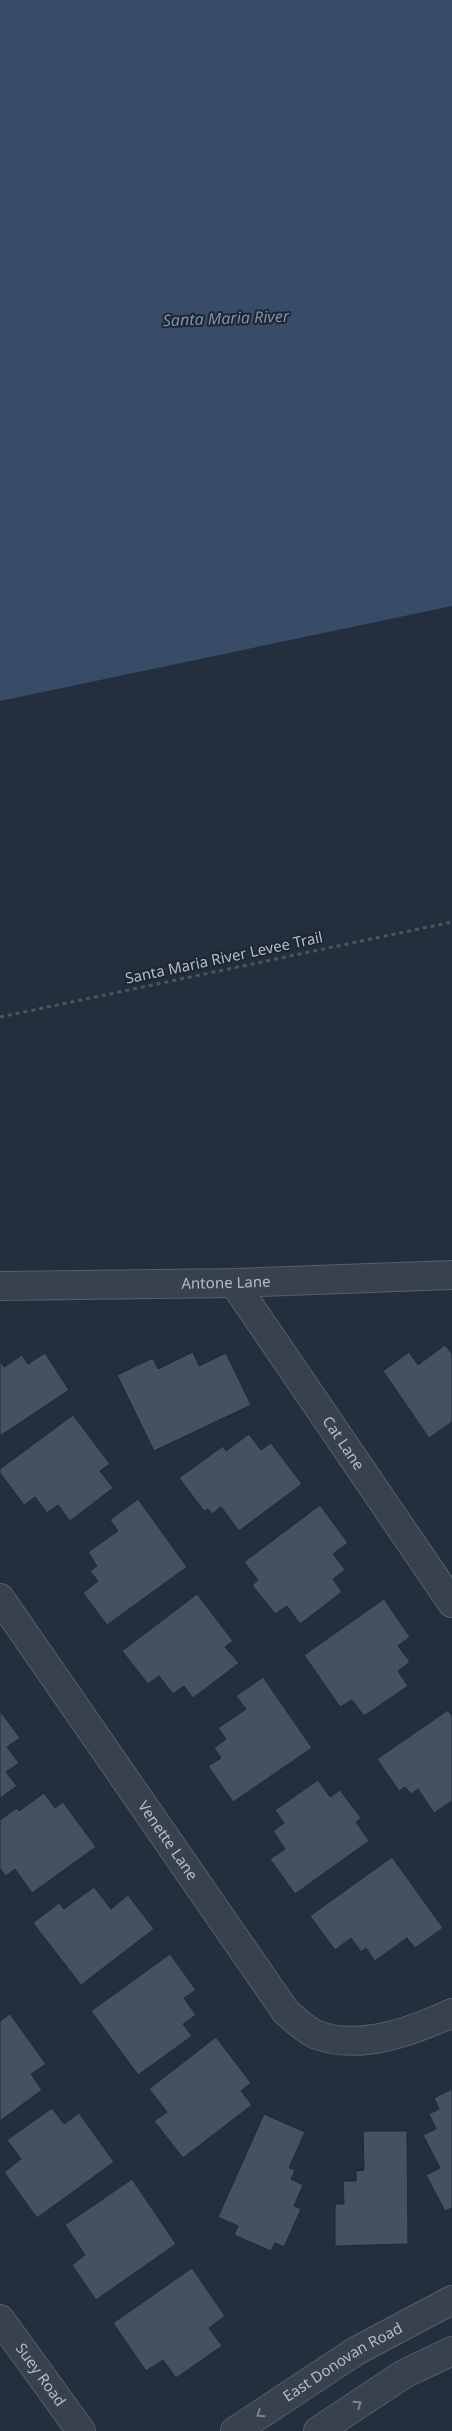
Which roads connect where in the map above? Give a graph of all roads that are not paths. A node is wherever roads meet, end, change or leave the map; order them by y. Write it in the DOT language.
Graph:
graph roads {
  1 [pos="452,1275"];
  2 [pos="234,1283"];
  3 [pos="0,1286"];
  4 [pos="0,1598"];
  5 [pos="452,1603"];
  6 [pos="452,2014"];
  7 [pos="452,2300"];
  8 [pos="0,2318"];
  9 [pos="452,2351"];
  10 [pos="80,2431"];
  11 [pos="235,2431"];
  12 [pos="318,2431"];
  1 -- 2 [label="street, Antone Lane"];
  2 -- 3 [label="street, Antone Lane"];
  2 -- 5 [label="street, Cat Lane"];
  4 -- 6 [label="street, Venette Lane"];
  7 -- 11 [label="street, East Donovan Road, one-way"];
  8 -- 10 [label="street, Suey Road"];
  12 -- 9 [label="street, one-way"];
}
